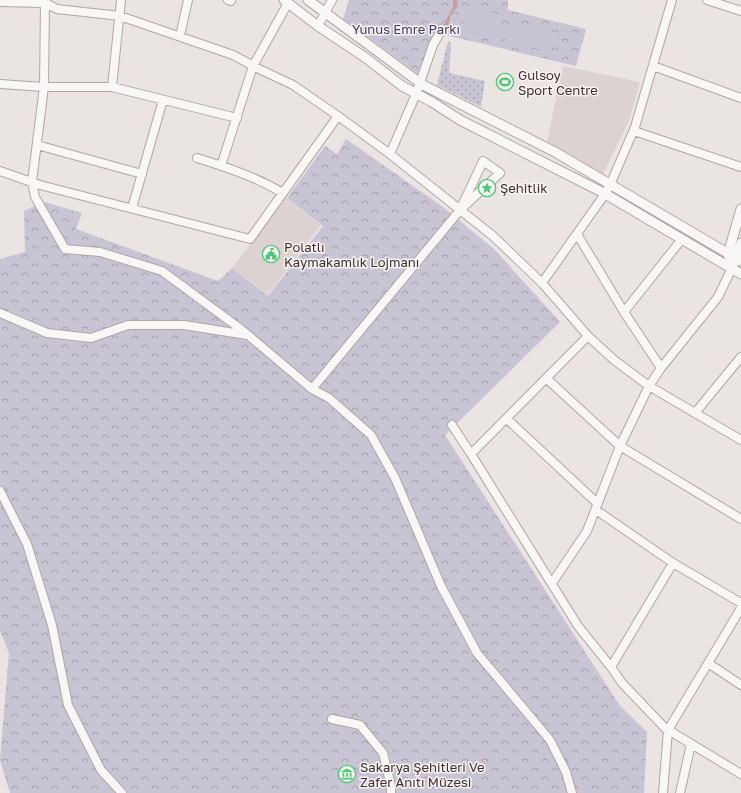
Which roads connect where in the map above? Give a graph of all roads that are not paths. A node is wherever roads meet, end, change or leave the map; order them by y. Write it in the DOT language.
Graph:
graph roads {
  1 [pos="121,0"];
  2 [pos="188,0"];
  3 [pos="308,0"];
  4 [pos="332,0"];
  5 [pos="672,0"];
  6 [pos="707,0"];
  7 [pos="0,2"];
  8 [pos="46,2"];
  9 [pos="286,2"];
  10 [pos="741,11"];
  11 [pos="326,13"];
  12 [pos="120,16"];
  13 [pos="318,26"];
  14 [pos="442,29"];
  15 [pos="180,36"];
  16 [pos="253,66"];
  17 [pos="653,66"];
  18 [pos="420,83"];
  19 [pos="0,84"];
  20 [pos="44,87"];
  21 [pos="112,87"];
  22 [pos="416,94"];
  23 [pos="741,98"];
  24 [pos="163,100"];
  25 [pos="338,116"];
  26 [pos="237,118"];
  27 [pos="634,131"];
  28 [pos="37,145"];
  29 [pos="390,154"];
  30 [pos="197,158"];
  31 [pos="221,166"];
  32 [pos="741,167"];
  33 [pos="0,171"];
  34 [pos="142,174"];
  35 [pos="32,182"];
  36 [pos="610,185"];
  37 [pos="283,193"];
  38 [pos="605,194"];
  39 [pos="132,208"];
  40 [pos="741,209"];
  41 [pos="460,210"];
  42 [pos="577,234"];
  43 [pos="682,239"];
  44 [pos="741,244"];
  45 [pos="735,258"];
  46 [pos="732,268"];
  47 [pos="741,274"];
  48 [pos="542,283"];
  49 [pos="624,312"];
  50 [pos="0,313"];
  51 [pos="248,335"];
  52 [pos="588,336"];
  53 [pos="741,357"];
  54 [pos="661,368"];
  55 [pos="546,378"];
  56 [pos="649,386"];
  57 [pos="312,389"];
  58 [pos="696,413"];
  59 [pos="507,419"];
  60 [pos="452,425"];
  61 [pos="741,440"];
  62 [pos="620,446"];
  63 [pos="471,454"];
  64 [pos="0,491"];
  65 [pos="596,507"];
  66 [pos="741,519"];
  67 [pos="673,563"];
  68 [pos="552,583"];
  69 [pos="741,603"];
  70 [pos="741,608"];
  71 [pos="708,663"];
  72 [pos="611,666"];
  73 [pos="741,685"];
  74 [pos="332,719"];
  75 [pos="668,730"];
  76 [pos="691,744"];
  77 [pos="741,774"];
  78 [pos="122,793"];
  79 [pos="391,793"];
  80 [pos="572,793"];
  81 [pos="663,793"];
  82 [pos="680,793"];
  1 -- 12 [label="street"];
  2 -- 15 [label="street"];
  3 -- 11 [label="street"];
  4 -- 11 [label="street"];
  5 -- 17 [label="street"];
  6 -- 10 [label="street"];
  7 -- 8 [label="street"];
  8 -- 12 [label="street"];
  8 -- 20 [label="street"];
  9 -- 13 [label="street"];
  9 -- 16 [label="street"];
  11 -- 13 [label="street"];
  11 -- 18 [label="street"];
  12 -- 15 [label="street"];
  12 -- 21 [label="street"];
  13 -- 22 [label="street"];
  14 -- 18 [label="street"];
  15 -- 16 [label="street"];
  16 -- 25 [label="street"];
  16 -- 26 [label="street"];
  17 -- 23 [label="street"];
  17 -- 27 [label="street"];
  18 -- 22 [label="street"];
  18 -- 36 [label="street"];
  19 -- 20 [label="street"];
  20 -- 21 [label="street"];
  20 -- 28 [label="street"];
  21 -- 24 [label="street"];
  22 -- 29 [label="street"];
  22 -- 38 [label="street"];
  24 -- 26 [label="street"];
  24 -- 34 [label="street"];
  25 -- 29 [label="street"];
  25 -- 37 [label="street"];
  26 -- 31 [label="street"];
  27 -- 32 [label="street"];
  27 -- 36 [label="street"];
  28 -- 34 [label="street"];
  28 -- 35 [label="street"];
  29 -- 41 [label="street"];
  30 -- 31 [label="street"];
  31 -- 37 [label="street"];
  33 -- 35 [label="street"];
  34 -- 39 [label="street"];
  35 -- 39 [label="street"];
  35 -- 51 [label="street"];
  36 -- 38 [label="street"];
  36 -- 45 [label="street"];
  37 -- 39 [label="street"];
  38 -- 42 [label="street"];
  38 -- 43 [label="street"];
  40 -- 45 [label="street"];
  41 -- 41 [label="street"];
  41 -- 48 [label="street"];
  41 -- 57 [label="street"];
  42 -- 48 [label="street"];
  42 -- 49 [label="street"];
  43 -- 46 [label="street"];
  43 -- 49 [label="street"];
  44 -- 45 [label="street"];
  45 -- 46 [label="street"];
  46 -- 47 [label="street"];
  46 -- 54 [label="street"];
  48 -- 52 [label="street"];
  49 -- 54 [label="street"];
  50 -- 51 [label="street"];
  51 -- 57 [label="street"];
  52 -- 55 [label="street"];
  52 -- 56 [label="street"];
  53 -- 58 [label="street"];
  54 -- 56 [label="street"];
  55 -- 59 [label="street"];
  55 -- 62 [label="street"];
  56 -- 58 [label="street"];
  56 -- 62 [label="street"];
  57 -- 80 [label="street"];
  58 -- 61 [label="street"];
  59 -- 63 [label="street"];
  59 -- 65 [label="street"];
  60 -- 63 [label="street"];
  62 -- 65 [label="street"];
  62 -- 66 [label="street"];
  63 -- 68 [label="street"];
  64 -- 78 [label="street"];
  65 -- 67 [label="street"];
  65 -- 68 [label="street"];
  67 -- 69 [label="street"];
  67 -- 72 [label="street"];
  68 -- 72 [label="street"];
  70 -- 71 [label="street"];
  71 -- 73 [label="street"];
  71 -- 75 [label="street"];
  72 -- 75 [label="street"];
  74 -- 79 [label="street"];
  75 -- 76 [label="street"];
  75 -- 81 [label="street"];
  76 -- 77 [label="street"];
  76 -- 82 [label="street"];
}
